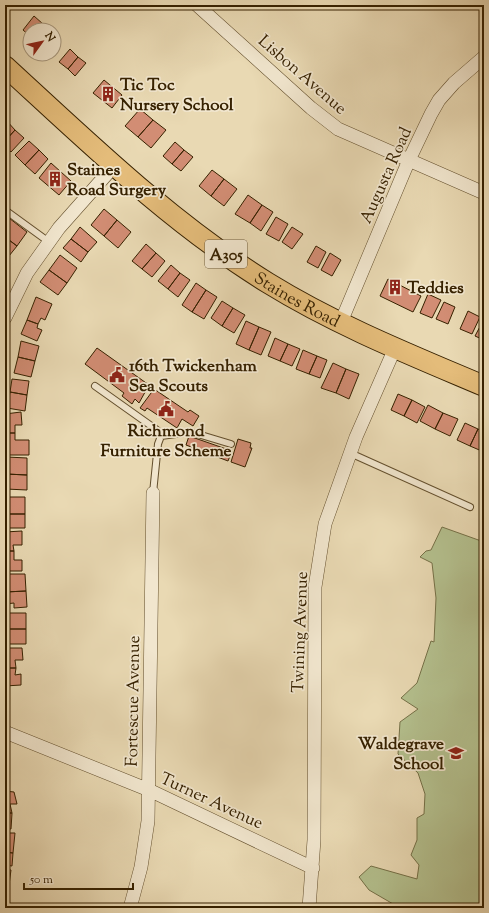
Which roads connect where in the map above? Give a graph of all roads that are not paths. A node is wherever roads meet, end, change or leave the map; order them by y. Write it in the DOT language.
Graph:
graph roads {
  1 [pos="198,5"];
  2 [pos="484,57"];
  3 [pos="5,66"];
  4 [pos="409,160"];
  5 [pos="114,166"];
  6 [pos="484,193"];
  7 [pos="5,210"];
  8 [pos="49,242"];
  9 [pos="5,318"];
  10 [pos="341,322"];
  11 [pos="395,348"];
  12 [pos="95,386"];
  13 [pos="484,386"];
  14 [pos="161,436"];
  15 [pos="231,444"];
  16 [pos="350,453"];
  17 [pos="153,493"];
  18 [pos="470,507"];
  19 [pos="5,732"];
  20 [pos="149,790"];
  21 [pos="313,868"];
  22 [pos="130,908"];
  23 [pos="309,908"];
  1 -- 4 [label="street, Lisbon Avenue"];
  2 -- 4 [label="street, Augusta Road"];
  3 -- 5 [label="main road, Staines Road / A305"];
  4 -- 6 [label="street, Lisbon Avenue"];
  4 -- 10 [label="street, Augusta Road"];
  5 -- 8 [label="street"];
  5 -- 10 [label="main road, Staines Road / A305"];
  7 -- 8 [label="lane"];
  8 -- 9 [label="street"];
  10 -- 11 [label="main road, Staines Road / A305"];
  11 -- 13 [label="main road, Staines Road / A305"];
  11 -- 16 [label="street, Twining Avenue"];
  12 -- 14 [label="lane"];
  14 -- 15 [label="lane"];
  14 -- 17 [label="lane"];
  16 -- 18 [label="lane"];
  16 -- 21 [label="street, Twining Avenue"];
  17 -- 20 [label="street, Fortescue Avenue"];
  19 -- 20 [label="street, Turner Avenue"];
  20 -- 21 [label="street, Turner Avenue"];
  20 -- 22 [label="street, Fortescue Avenue"];
  21 -- 23 [label="street, Twining Avenue"];
}
